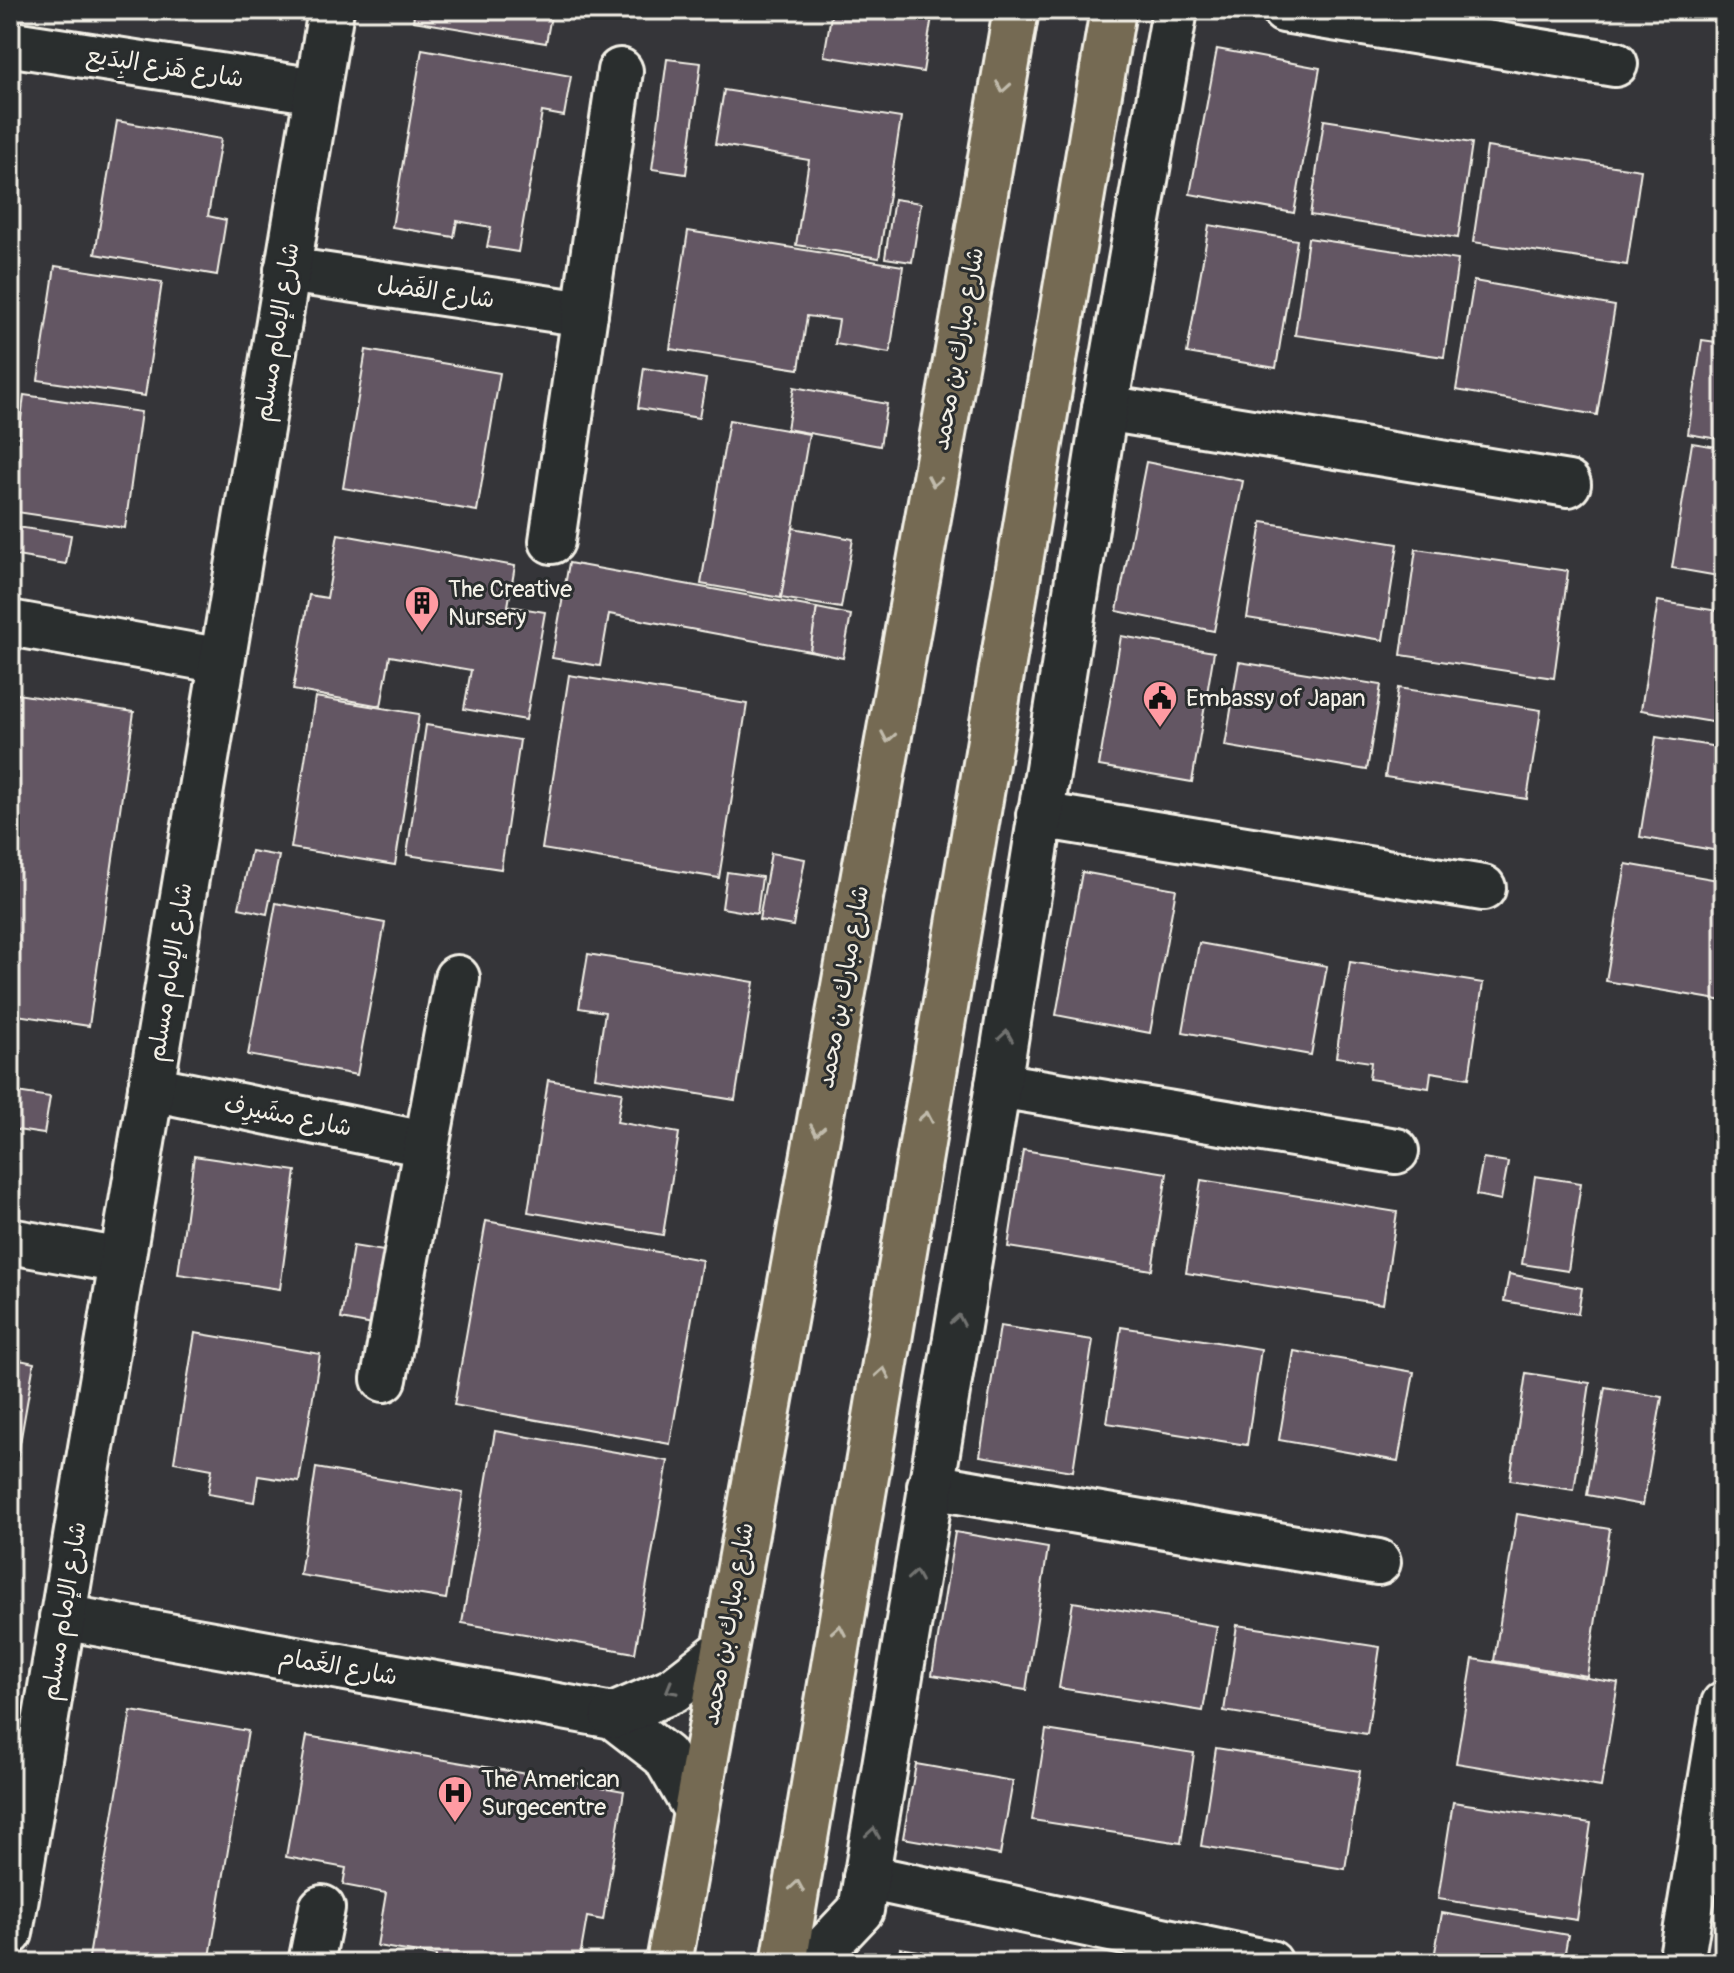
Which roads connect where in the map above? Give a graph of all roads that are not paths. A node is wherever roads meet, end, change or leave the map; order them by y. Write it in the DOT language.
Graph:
graph roads {
  1 [pos="331,10"];
  2 [pos="1016,10"];
  3 [pos="1113,10"];
  4 [pos="1175,10"];
  5 [pos="1284,10"];
  6 [pos="14,38"];
  7 [pos="1615,64"];
  8 [pos="620,71"];
  9 [pos="317,91"];
  10 [pos="287,270"];
  11 [pos="585,314"];
  12 [pos="1105,408"];
  13 [pos="1568,484"];
  14 [pos="552,541"];
  15 [pos="10,623"];
  16 [pos="222,661"];
  17 [pos="1039,815"];
  18 [pos="1483,888"];
  19 [pos="457,978"];
  20 [pos="998,1085"];
  21 [pos="151,1088"];
  22 [pos="425,1144"];
  23 [pos="1396,1151"];
  24 [pos="10,1241"];
  25 [pos="122,1261"];
  26 [pos="384,1379"];
  27 [pos="930,1486"];
  28 [pos="1378,1562"];
  29 [pos="62,1617"];
  30 [pos="722,1652"];
  31 [pos="1724,1704"];
  32 [pos="613,1716"];
  33 [pos="695,1808"];
  34 [pos="866,1877"];
  35 [pos="322,1908"];
  36 [pos="10,1933"];
  37 [pos="311,1963"];
  38 [pos="669,1963"];
  39 [pos="784,1963"];
  40 [pos="801,1963"];
  41 [pos="1270,1963"];
  42 [pos="1681,1963"];
  1 -- 9 [label="street, شارع الإمام مسلم"];
  2 -- 30 [label="main road, شارع مبارك بن محمد, one-way"];
  39 -- 3 [label="main road, one-way"];
  4 -- 12 [label="street"];
  5 -- 7 [label="street"];
  6 -- 9 [label="street, شارع هَزع البِدَيع"];
  8 -- 11 [label="street"];
  9 -- 10 [label="street, شارع الإمام مسلم"];
  10 -- 11 [label="street, شارع الفَضل"];
  10 -- 16 [label="street, شارع الإمام مسلم"];
  11 -- 14 [label="street"];
  12 -- 13 [label="street"];
  12 -- 17 [label="street"];
  15 -- 16 [label="street"];
  16 -- 21 [label="street, شارع الإمام مسلم"];
  17 -- 18 [label="street"];
  20 -- 17 [label="street, one-way"];
  19 -- 22 [label="street"];
  20 -- 23 [label="street"];
  27 -- 20 [label="street, one-way"];
  21 -- 22 [label="street, شارع مشَيرِف"];
  21 -- 25 [label="street, شارع الإمام مسلم"];
  22 -- 26 [label="street"];
  24 -- 25 [label="street"];
  25 -- 29 [label="street, شارع الإمام مسلم"];
  27 -- 28 [label="street"];
  34 -- 27 [label="street, one-way"];
  29 -- 32 [label="street, شارع الغَمام"];
  29 -- 36 [label="street, شارع الإمام مسلم"];
  30 -- 32 [label="street, one-way"];
  30 -- 33 [label="main road, شارع مبارك بن محمد"];
  31 -- 42 [label="street"];
  32 -- 33 [label="street, شارع الغَمام"];
  33 -- 38 [label="main road, شارع مبارك بن محمد"];
  34 -- 40 [label="street"];
  34 -- 41 [label="street"];
  35 -- 37 [label="street"];
}
